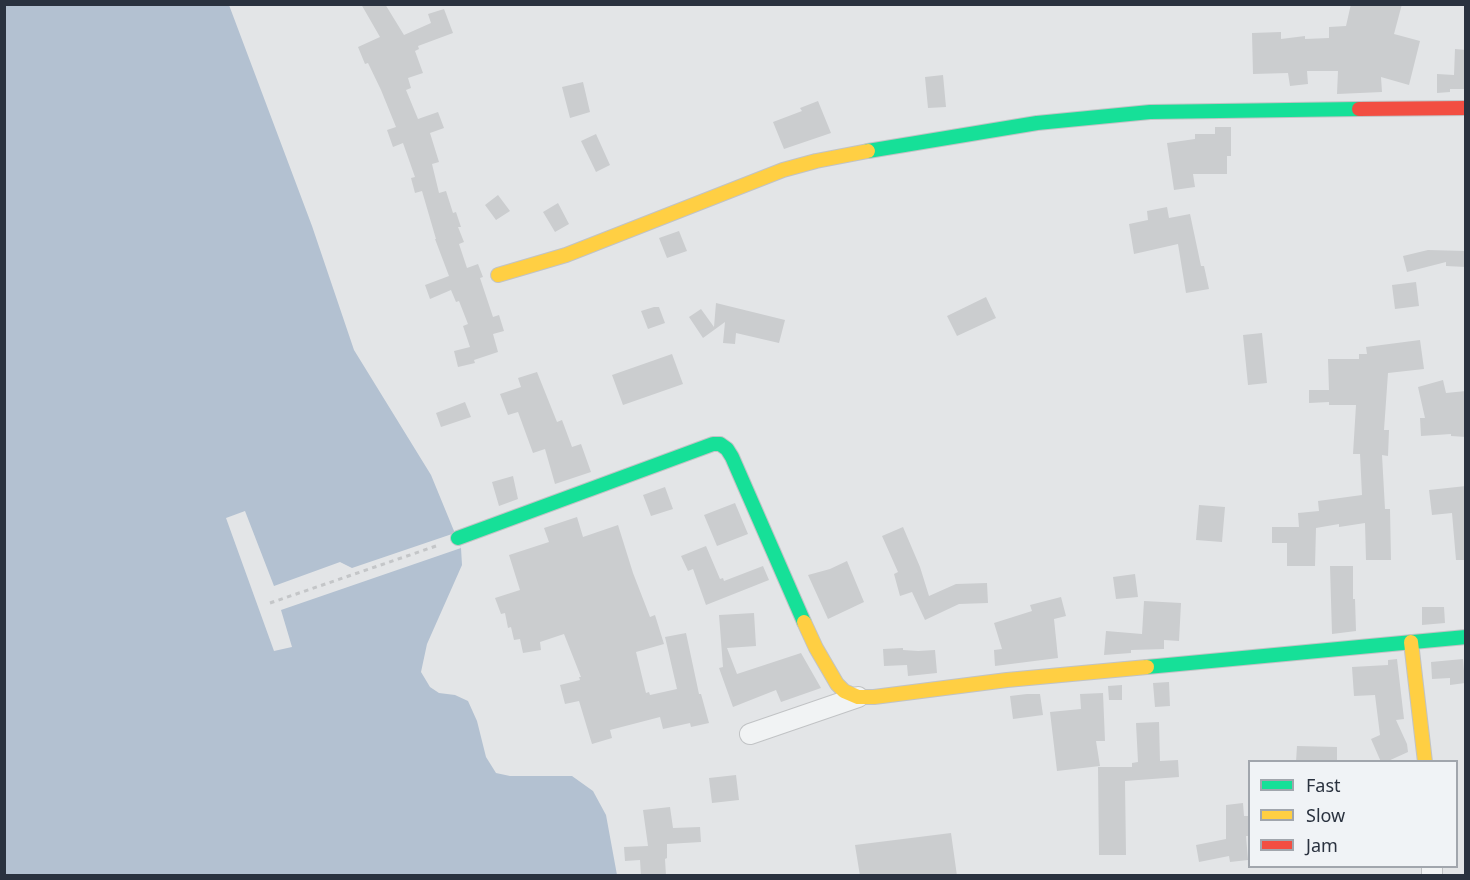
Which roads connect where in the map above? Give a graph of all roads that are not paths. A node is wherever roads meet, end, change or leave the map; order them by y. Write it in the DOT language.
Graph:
graph roads {
  1 [pos="1466,108"];
  2 [pos="498,275"];
  3 [pos="458,538"];
  4 [pos="1466,638"];
  5 [pos="1411,642"];
  6 [pos="858,697"];
  7 [pos="750,734"];
  8 [pos="1425,760"];
  1 -- 2 [label="street"];
  3 -- 6 [label="street"];
  4 -- 5 [label="street"];
  5 -- 6 [label="street"];
  5 -- 8 [label="street"];
  6 -- 7 [label="street"];
}
